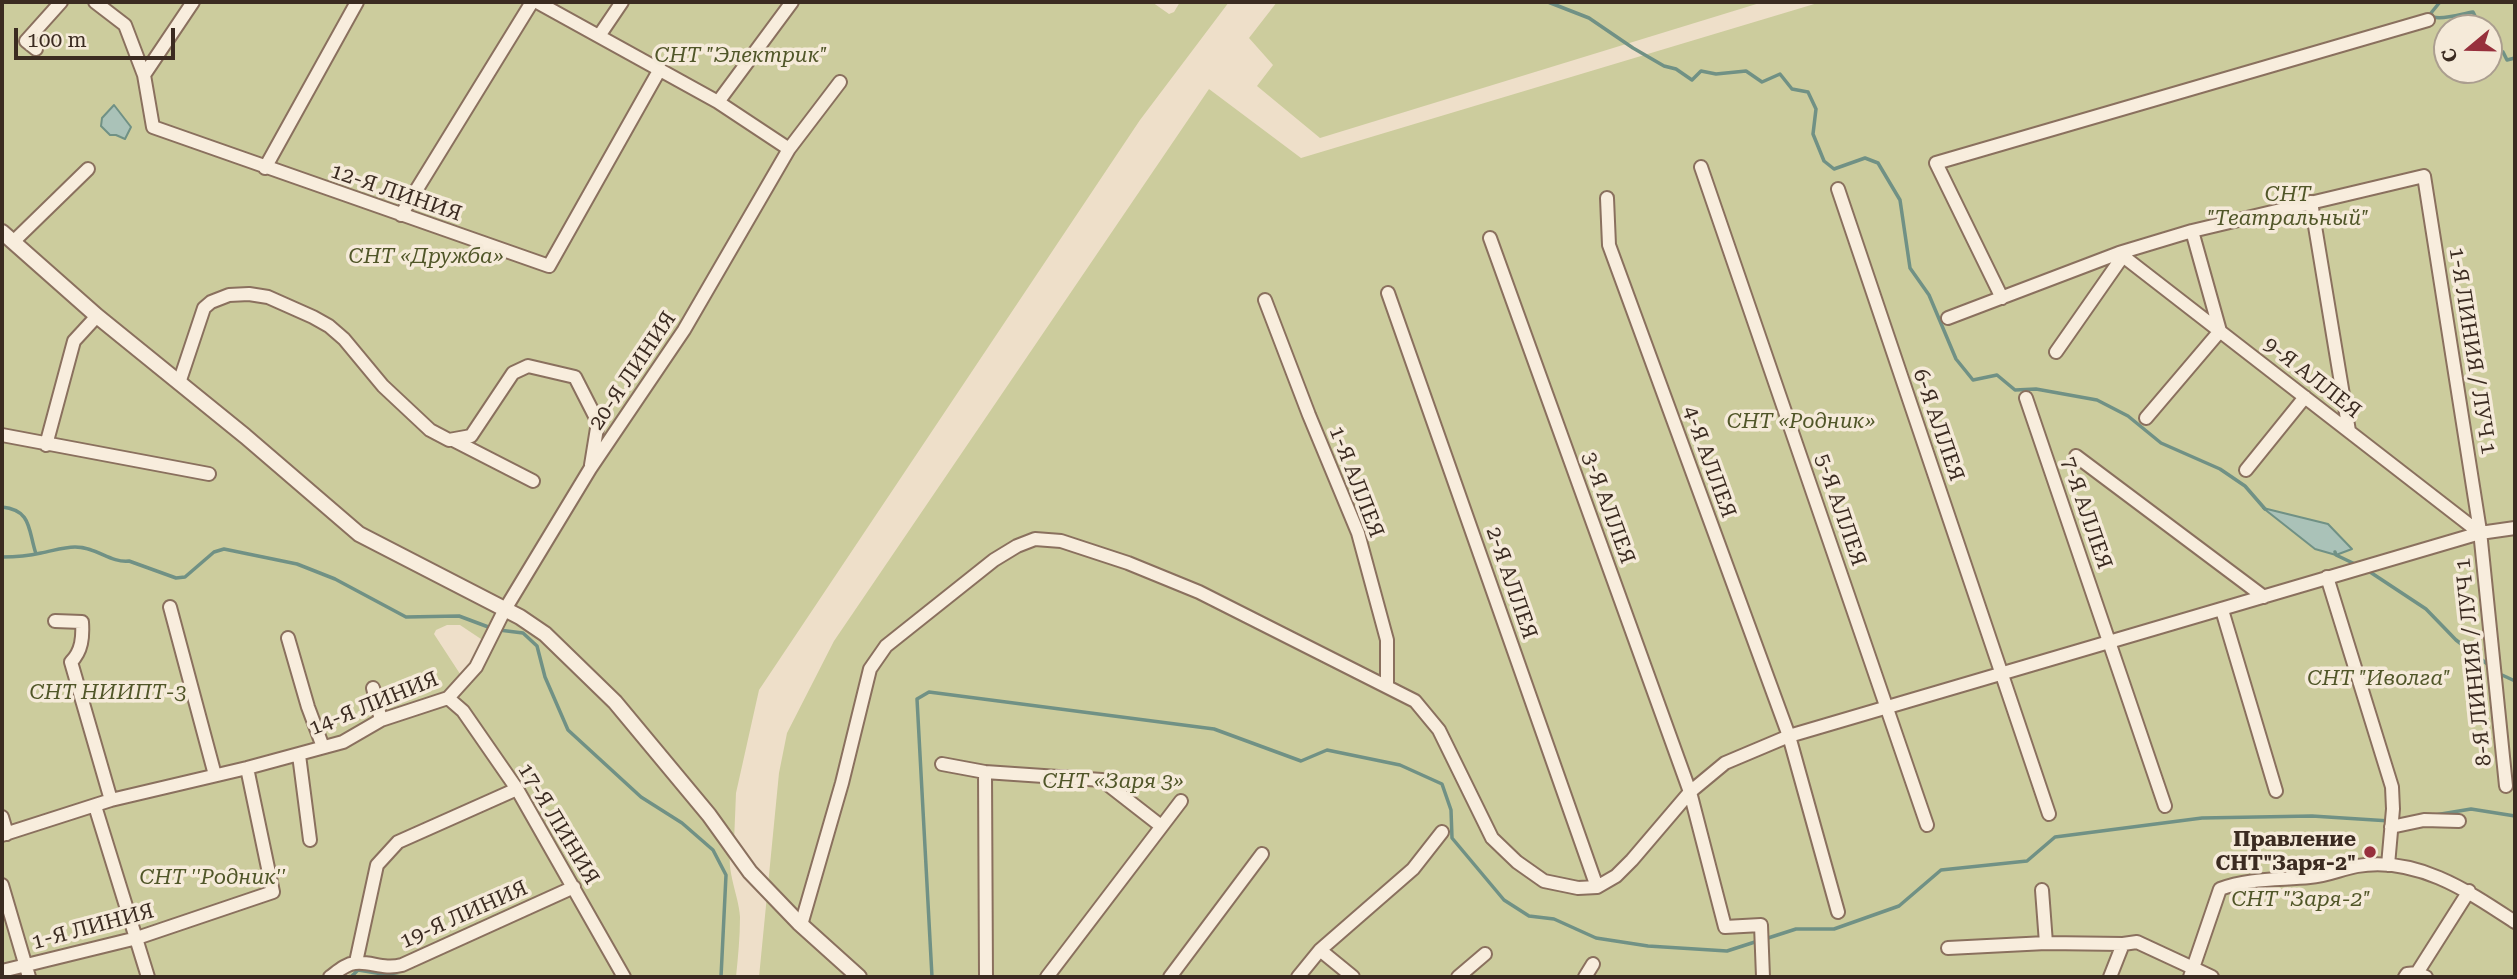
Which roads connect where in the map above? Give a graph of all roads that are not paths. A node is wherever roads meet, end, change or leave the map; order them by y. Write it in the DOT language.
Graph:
graph roads {
  1 [pos="61,2"];
  2 [pos="95,2"];
  3 [pos="193,2"];
  4 [pos="357,2"];
  5 [pos="534,2"];
  6 [pos="622,2"];
  7 [pos="792,2"];
  8 [pos="2428,20"];
  9 [pos="599,36"];
  10 [pos="36,49"];
  11 [pos="660,69"];
  12 [pos="144,75"];
  13 [pos="840,82"];
  14 [pos="718,102"];
  15 [pos="789,149"];
  16 [pos="1701,167"];
  17 [pos="265,168"];
  18 [pos="88,169"];
  19 [pos="1838,189"];
  20 [pos="1607,198"];
  21 [pos="2311,202"];
  22 [pos="401,215"];
  23 [pos="2192,231"];
  24 [pos="6,237"];
  25 [pos="1490,237"];
  26 [pos="2121,254"];
  27 [pos="1388,293"];
  28 [pos="2002,298"];
  29 [pos="1265,300"];
  30 [pos="97,316"];
  31 [pos="1948,318"];
  32 [pos="2220,331"];
  33 [pos="2056,352"];
  34 [pos="179,383"];
  35 [pos="2305,397"];
  36 [pos="2026,398"];
  37 [pos="2146,418"];
  38 [pos="2349,431"];
  39 [pos="2,435"];
  40 [pos="453,440"];
  41 [pos="46,445"];
  42 [pos="2076,456"];
  43 [pos="590,469"];
  44 [pos="2246,470"];
  45 [pos="209,474"];
  46 [pos="533,481"];
  47 [pos="2515,528"];
  48 [pos="2480,533"];
  49 [pos="2327,577"];
  50 [pos="2264,597"];
  51 [pos="170,607"];
  52 [pos="2222,610"];
  53 [pos="504,611"];
  54 [pos="55,621"];
  55 [pos="288,638"];
  56 [pos="2110,641"];
  57 [pos="2001,674"];
  58 [pos="1387,685"];
  59 [pos="373,688"];
  60 [pos="448,698"];
  61 [pos="1887,707"];
  62 [pos="381,720"];
  63 [pos="1789,736"];
  64 [pos="323,747"];
  65 [pos="299,755"];
  66 [pos="942,764"];
  67 [pos="252,767"];
  68 [pos="985,772"];
  69 [pos="215,775"];
  70 [pos="2506,786"];
  71 [pos="517,789"];
  72 [pos="2276,791"];
  73 [pos="1689,792"];
  74 [pos="111,800"];
  75 [pos="1181,801"];
  76 [pos="95,806"];
  77 [pos="2165,806"];
  78 [pos="2049,814"];
  79 [pos="2,817"];
  80 [pos="2459,821"];
  81 [pos="2391,823"];
  82 [pos="1927,825"];
  83 [pos="1161,826"];
  84 [pos="1442,832"];
  85 [pos="4,834"];
  86 [pos="310,840"];
  87 [pos="1262,854"];
  88 [pos="2388,865"];
  89 [pos="2,885"];
  90 [pos="574,887"];
  91 [pos="1597,887"];
  92 [pos="2042,890"];
  93 [pos="2469,891"];
  94 [pos="1838,912"];
  95 [pos="2515,922"];
  96 [pos="801,925"];
  97 [pos="137,938"];
  98 [pos="2046,943"];
  99 [pos="2123,944"];
  100 [pos="1948,948"];
  101 [pos="1320,950"];
  102 [pos="1485,954"];
  103 [pos="356,962"];
  104 [pos="1593,964"];
  105 [pos="2,971"];
  106 [pos="27,971"];
  107 [pos="2191,972"];
  108 [pos="2416,976"];
  109 [pos="148,977"];
  110 [pos="330,977"];
  111 [pos="624,977"];
  112 [pos="859,977"];
  113 [pos="986,977"];
  114 [pos="1047,977"];
  115 [pos="1170,977"];
  116 [pos="1298,977"];
  117 [pos="1353,977"];
  118 [pos="1458,977"];
  119 [pos="1585,977"];
  120 [pos="1763,977"];
  121 [pos="2109,977"];
  122 [pos="2212,977"];
  1 -- 10 [label="street"];
  2 -- 12 [label="street, 12-Я ЛИНИЯ"];
  3 -- 12 [label="street"];
  4 -- 17 [label="street"];
  5 -- 9 [label="street"];
  5 -- 22 [label="street"];
  6 -- 9 [label="street"];
  7 -- 14 [label="street"];
  8 -- 28 [label="street"];
  9 -- 11 [label="street"];
  11 -- 14 [label="street"];
  11 -- 22 [label="street, 12-Я ЛИНИЯ"];
  12 -- 17 [label="street, 12-Я ЛИНИЯ"];
  13 -- 15 [label="street, 20-Я ЛИНИЯ"];
  14 -- 15 [label="street"];
  15 -- 43 [label="street, 20-Я ЛИНИЯ"];
  16 -- 61 [label="street, 5-Я АЛЛЕЯ"];
  17 -- 22 [label="street, 12-Я ЛИНИЯ"];
  18 -- 24 [label="street"];
  19 -- 57 [label="street, 6-Я АЛЛЕЯ"];
  20 -- 63 [label="street, 4-Я АЛЛЕЯ"];
  21 -- 23 [label="street"];
  21 -- 38 [label="street"];
  21 -- 48 [label="street, 1-Я ЛИНИЯ / ЛУЧ 1"];
  23 -- 26 [label="street"];
  23 -- 32 [label="street"];
  24 -- 30 [label="street"];
  25 -- 73 [label="street, 3-Я АЛЛЕЯ"];
  26 -- 28 [label="street"];
  26 -- 32 [label="street, 9-Я АЛЛЕЯ"];
  26 -- 33 [label="street"];
  27 -- 91 [label="street, 2-Я АЛЛЕЯ"];
  28 -- 31 [label="street"];
  29 -- 58 [label="street, 1-Я АЛЛЕЯ"];
  30 -- 34 [label="street"];
  30 -- 41 [label="street"];
  32 -- 35 [label="street, 9-Я АЛЛЕЯ"];
  32 -- 37 [label="street"];
  34 -- 40 [label="street"];
  34 -- 53 [label="street"];
  35 -- 38 [label="street, 9-Я АЛЛЕЯ"];
  35 -- 44 [label="street"];
  36 -- 56 [label="street, 7-Я АЛЛЕЯ"];
  38 -- 48 [label="street, 9-Я АЛЛЕЯ"];
  39 -- 41 [label="street"];
  40 -- 43 [label="street"];
  40 -- 46 [label="street"];
  41 -- 45 [label="street"];
  42 -- 50 [label="street"];
  43 -- 53 [label="street, 20-Я ЛИНИЯ"];
  47 -- 48 [label="street"];
  48 -- 49 [label="street"];
  48 -- 70 [label="street, 8-Я ЛИНИЯ / ЛУЧ 1"];
  49 -- 50 [label="street"];
  49 -- 81 [label="street"];
  50 -- 52 [label="street"];
  51 -- 69 [label="street"];
  52 -- 56 [label="street"];
  52 -- 72 [label="street"];
  53 -- 60 [label="street, 14-Я ЛИНИЯ"];
  53 -- 96 [label="street"];
  54 -- 74 [label="street"];
  55 -- 64 [label="street"];
  56 -- 57 [label="street"];
  56 -- 77 [label="street, 7-Я АЛЛЕЯ"];
  57 -- 61 [label="street"];
  57 -- 78 [label="street, 6-Я АЛЛЕЯ"];
  58 -- 91 [label="street"];
  58 -- 96 [label="street"];
  59 -- 62 [label="street"];
  60 -- 62 [label="street, 14-Я ЛИНИЯ"];
  60 -- 71 [label="street, 17-Я ЛИНИЯ"];
  61 -- 63 [label="street"];
  61 -- 82 [label="street, 5-Я АЛЛЕЯ"];
  62 -- 64 [label="street, 14-Я ЛИНИЯ"];
  63 -- 73 [label="street"];
  63 -- 94 [label="street, 4-Я АЛЛЕЯ"];
  64 -- 65 [label="street, 14-Я ЛИНИЯ"];
  65 -- 67 [label="street, 14-Я ЛИНИЯ"];
  65 -- 86 [label="street"];
  66 -- 68 [label="street"];
  67 -- 69 [label="street, 14-Я ЛИНИЯ"];
  67 -- 97 [label="street, 1-Я ЛИНИЯ"];
  68 -- 83 [label="street"];
  68 -- 113 [label="street"];
  69 -- 74 [label="street, 14-Я ЛИНИЯ"];
  71 -- 90 [label="street, 17-Я ЛИНИЯ"];
  71 -- 103 [label="street"];
  73 -- 91 [label="street"];
  73 -- 120 [label="street"];
  74 -- 76 [label="street, 14-Я ЛИНИЯ"];
  75 -- 83 [label="street"];
  76 -- 85 [label="street, 14-Я ЛИНИЯ"];
  76 -- 97 [label="street"];
  79 -- 85 [label="street"];
  80 -- 81 [label="street"];
  81 -- 88 [label="street"];
  83 -- 114 [label="street"];
  84 -- 101 [label="street"];
  87 -- 115 [label="street"];
  88 -- 93 [label="street"];
  88 -- 107 [label="street"];
  89 -- 106 [label="street"];
  90 -- 103 [label="street, 19-Я ЛИНИЯ"];
  90 -- 111 [label="street, 17-Я ЛИНИЯ"];
  92 -- 98 [label="street"];
  93 -- 95 [label="street"];
  93 -- 108 [label="street"];
  96 -- 112 [label="street"];
  97 -- 106 [label="street, 1-Я ЛИНИЯ"];
  97 -- 109 [label="street"];
  98 -- 99 [label="street"];
  98 -- 100 [label="street"];
  99 -- 107 [label="street"];
  99 -- 121 [label="street"];
  101 -- 116 [label="street"];
  101 -- 117 [label="street"];
  102 -- 118 [label="street"];
  103 -- 110 [label="street"];
  104 -- 119 [label="street"];
  105 -- 106 [label="street, 1-Я ЛИНИЯ"];
  107 -- 122 [label="street"];
}
